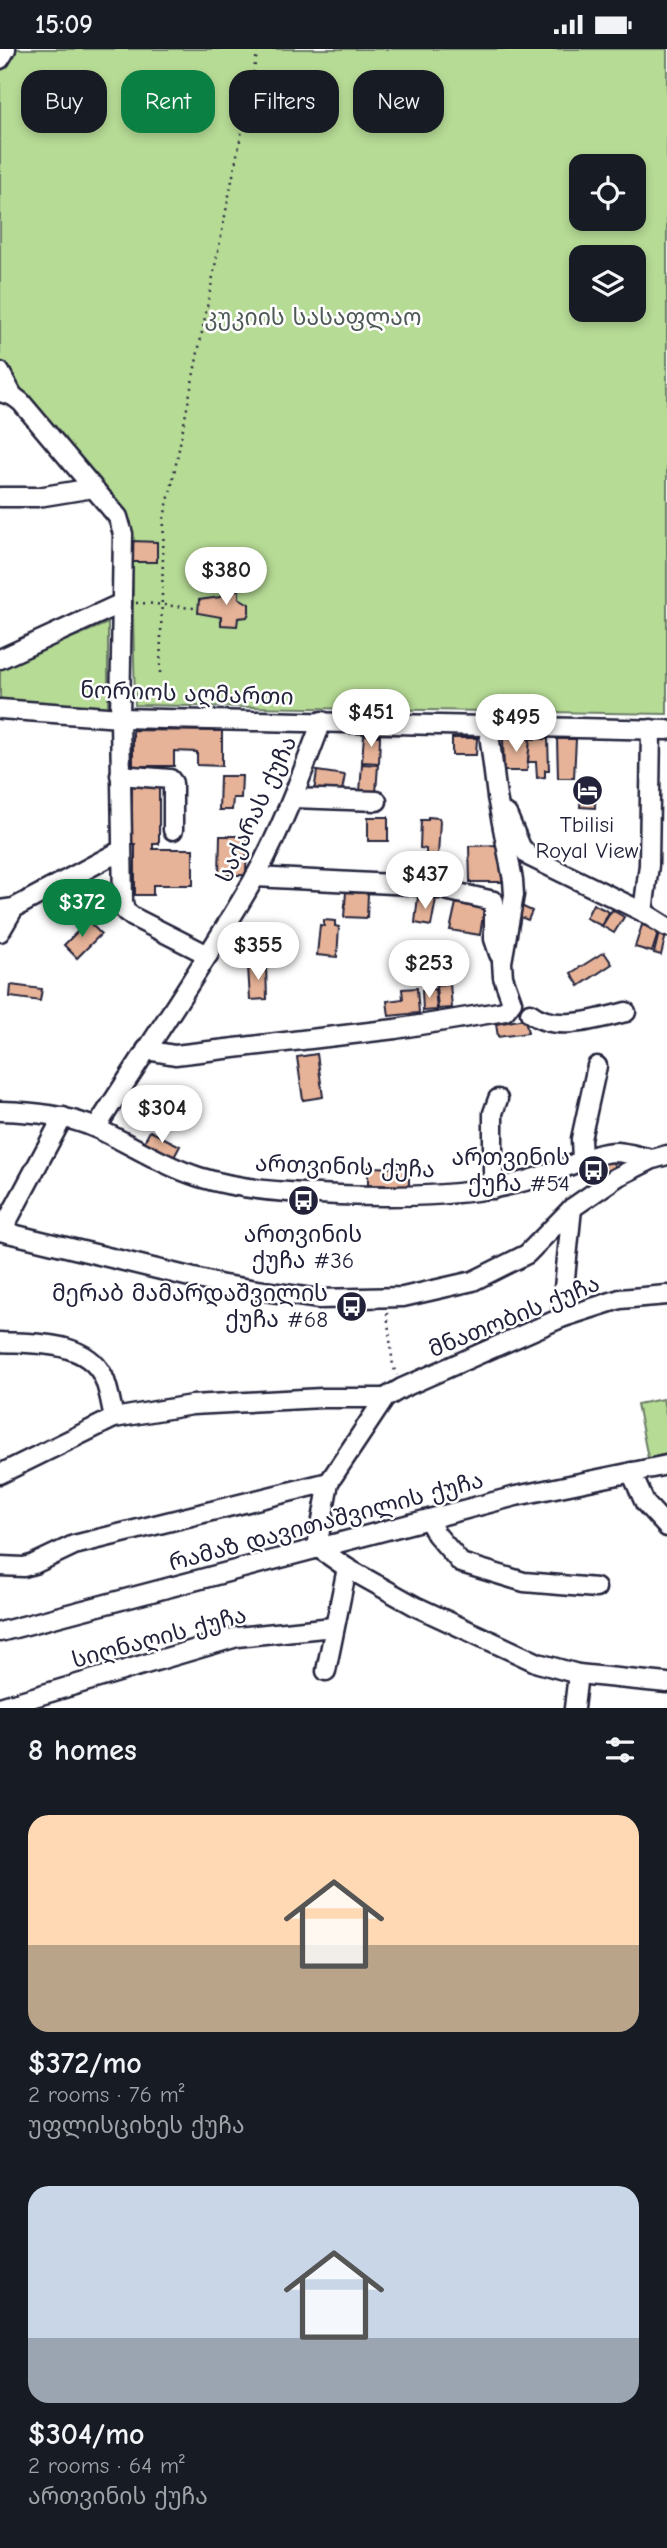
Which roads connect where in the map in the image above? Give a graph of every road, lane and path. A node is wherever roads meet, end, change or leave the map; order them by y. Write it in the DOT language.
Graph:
graph roads {
  1 [pos="6,49"];
  2 [pos="258,49"];
  3 [pos="0,59"];
  4 [pos="0,372"];
  5 [pos="6,394"];
  6 [pos="93,488"];
  7 [pos="0,498"];
  8 [pos="122,603"];
  9 [pos="160,603"];
  10 [pos="194,608"];
  11 [pos="0,659"];
  12 [pos="160,673"];
  13 [pos="0,709"];
  14 [pos="120,719"];
  15 [pos="322,721"];
  16 [pos="488,725"];
  17 [pos="659,730"];
  18 [pos="120,775"];
  19 [pos="497,797"];
  20 [pos="293,798"];
  21 [pos="377,801"];
  22 [pos="173,831"];
  23 [pos="120,851"];
  24 [pos="255,877"];
  25 [pos="7,909"];
  26 [pos="643,912"];
  27 [pos="667,927"];
  28 [pos="0,932"];
  29 [pos="208,955"];
  30 [pos="502,962"];
  31 [pos="512,1002"];
  32 [pos="626,1012"];
  33 [pos="530,1013"];
  34 [pos="590,1013"];
  35 [pos="146,1050"];
  36 [pos="597,1066"];
  37 [pos="498,1099"];
  38 [pos="0,1111"];
  39 [pos="63,1117"];
  40 [pos="96,1128"];
  41 [pos="660,1157"];
  42 [pos="582,1160"];
  43 [pos="493,1189"];
  44 [pos="572,1208"];
  45 [pos="1,1231"];
  46 [pos="667,1295"];
  47 [pos="385,1298"];
  48 [pos="561,1318"];
  49 [pos="0,1342"];
  50 [pos="402,1388"];
  51 [pos="384,1398"];
  52 [pos="114,1418"];
  53 [pos="667,1465"];
  54 [pos="631,1472"];
  55 [pos="0,1474"];
  56 [pos="329,1482"];
  57 [pos="429,1521"];
  58 [pos="667,1527"];
  59 [pos="317,1548"];
  60 [pos="0,1566"];
  61 [pos="347,1568"];
  62 [pos="596,1588"];
  63 [pos="333,1627"];
  64 [pos="0,1632"];
  65 [pos="326,1671"];
  66 [pos="578,1674"];
  67 [pos="667,1683"];
  68 [pos="0,1707"];
  69 [pos="574,1708"];
  1 -- 3 [label="street"];
  2 -- 9 [label="path"];
  4 -- 5 [label="street"];
  5 -- 6 [label="street"];
  6 -- 7 [label="street"];
  6 -- 8 [label="street"];
  8 -- 9 [label="path"];
  8 -- 11 [label="street"];
  8 -- 14 [label="street"];
  9 -- 10 [label="path"];
  9 -- 12 [label="path"];
  13 -- 14 [label="street, ნორიოს აღმართი"];
  14 -- 15 [label="street, ნორიოს აღმართი"];
  14 -- 18 [label="street"];
  15 -- 16 [label="street, ნორიოს აღმართი"];
  15 -- 20 [label="street, საქარას ქუჩა"];
  16 -- 17 [label="street, ნორიოს აღმართი"];
  16 -- 19 [label="street"];
  17 -- 26 [label="street"];
  18 -- 22 [label="street"];
  18 -- 23 [label="street"];
  19 -- 26 [label="street"];
  19 -- 30 [label="street"];
  20 -- 21 [label="street"];
  20 -- 24 [label="street, საქარას ქუჩა"];
  23 -- 25 [label="street"];
  23 -- 29 [label="street"];
  24 -- 29 [label="street, საქარას ქუჩა"];
  24 -- 30 [label="street"];
  25 -- 28 [label="street"];
  26 -- 27 [label="street"];
  29 -- 35 [label="street, საქარას ქუჩა"];
  30 -- 31 [label="street"];
  31 -- 33 [label="street"];
  31 -- 35 [label="street"];
  32 -- 33 [label="street"];
  33 -- 34 [label="street"];
  35 -- 40 [label="street, საქარას ქუჩა"];
  36 -- 42 [label="street"];
  37 -- 43 [label="street"];
  38 -- 39 [label="street, ართვინის ქუჩა"];
  39 -- 40 [label="street, ართვინის ქუჩა"];
  39 -- 45 [label="street"];
  40 -- 43 [label="street, ართვინის ქუჩა"];
  41 -- 42 [label="street, ართვინის ქუჩა"];
  41 -- 44 [label="street"];
  42 -- 43 [label="street, ართვინის ქუჩა"];
  44 -- 47 [label="street"];
  44 -- 48 [label="street"];
  45 -- 47 [label="street"];
  46 -- 48 [label="street, მნათობის ქუჩა"];
  47 -- 50 [label="path"];
  48 -- 50 [label="street, მნათობის ქუჩა"];
  49 -- 52 [label="street"];
  50 -- 51 [label="street, მნათობის ქუჩა"];
  51 -- 52 [label="street"];
  51 -- 56 [label="street"];
  52 -- 55 [label="street"];
  53 -- 54 [label="street, რამაზ დავითაშვილის ქუჩა"];
  54 -- 57 [label="street, რამაზ დავითაშვილის ქუჩა"];
  54 -- 58 [label="street"];
  56 -- 59 [label="street"];
  56 -- 60 [label="street"];
  57 -- 59 [label="street, რამაზ დავითაშვილის ქუჩა"];
  57 -- 62 [label="street"];
  59 -- 61 [label="street"];
  59 -- 64 [label="street, რამაზ დავითაშვილის ქუჩა"];
  61 -- 63 [label="street"];
  61 -- 66 [label="street"];
  63 -- 65 [label="street"];
  63 -- 68 [label="street, სიღნაღის ქუჩა"];
  66 -- 67 [label="street"];
  66 -- 69 [label="street"];
}
